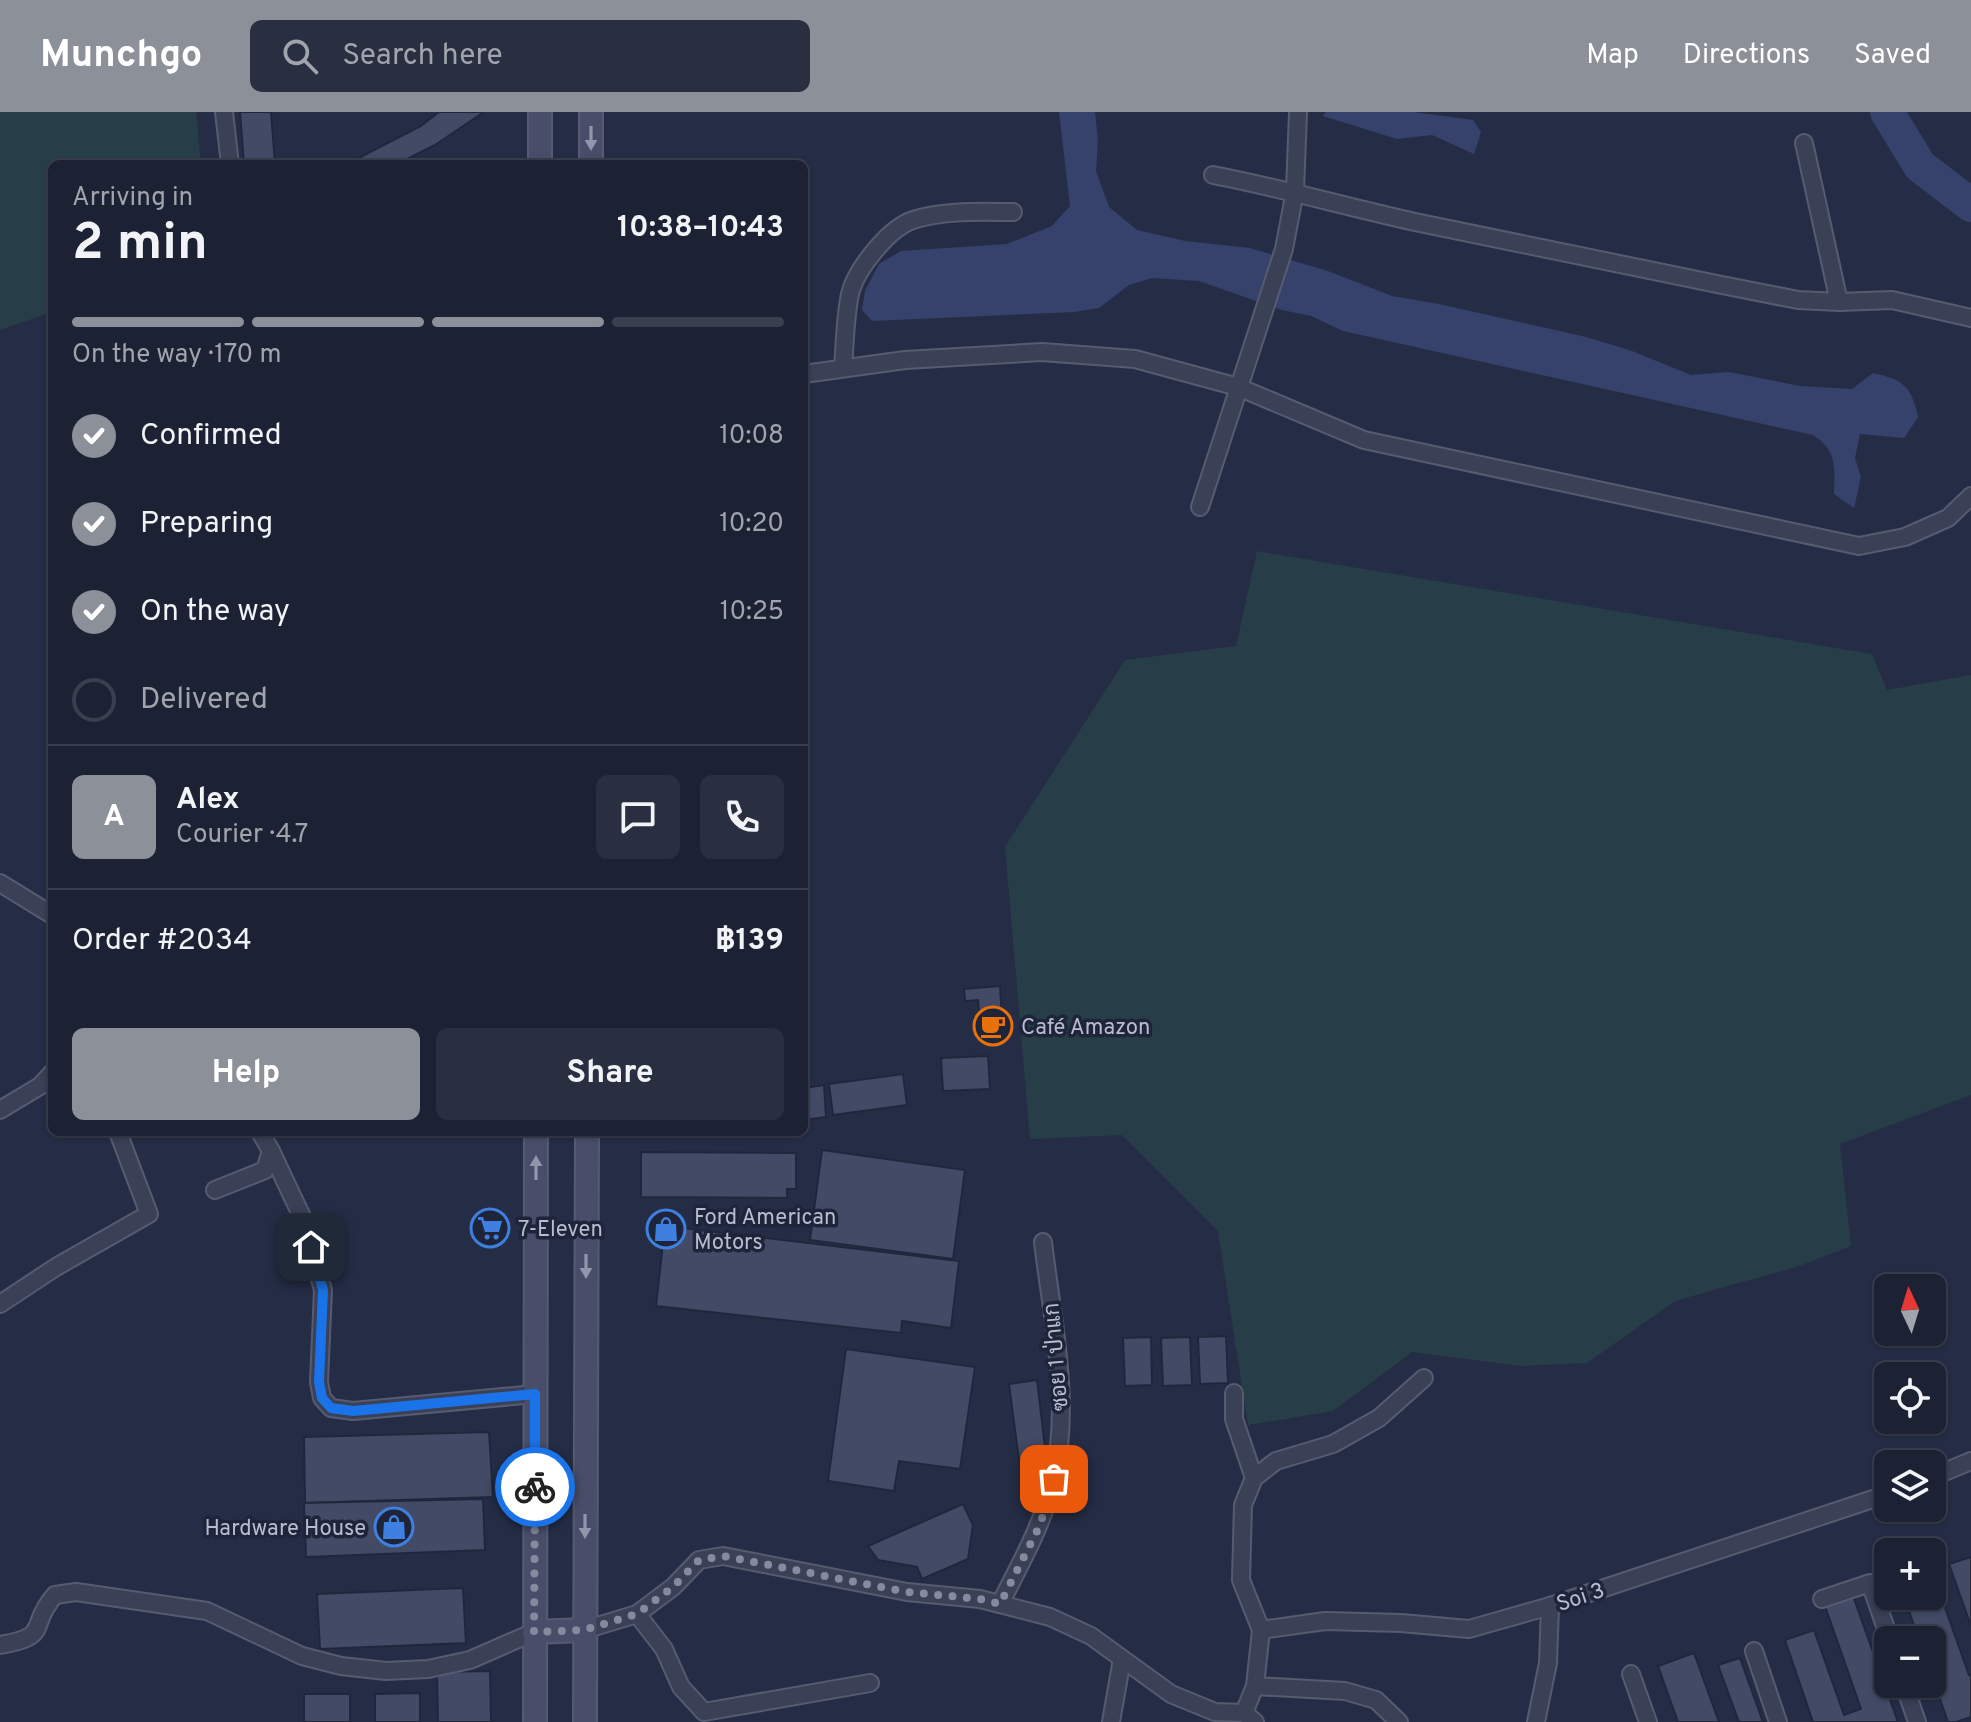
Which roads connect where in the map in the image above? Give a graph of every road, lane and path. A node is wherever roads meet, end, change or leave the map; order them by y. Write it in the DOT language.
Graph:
graph roads {
  1 [pos="224,112"];
  2 [pos="540,112"];
  3 [pos="591,112"];
  4 [pos="1298,112"];
  5 [pos="1804,143"];
  6 [pos="230,160"];
  7 [pos="540,160"];
  8 [pos="591,160"];
  9 [pos="1213,175"];
  10 [pos="1295,191"];
  11 [pos="1013,212"];
  12 [pos="1839,302"];
  13 [pos="1971,318"];
  14 [pos="843,368"];
  15 [pos="808,373"];
  16 [pos="1238,387"];
  17 [pos="1971,496"];
  18 [pos="1200,507"];
  19 [pos="0,883"];
  20 [pos="48,913"];
  21 [pos="48,1077"];
  22 [pos="0,1110"];
  23 [pos="120,1136"];
  24 [pos="262,1136"];
  25 [pos="536,1136"];
  26 [pos="587,1136"];
  27 [pos="271,1151"];
  28 [pos="215,1190"];
  29 [pos="1043,1242"];
  30 [pos="0,1304"];
  31 [pos="1424,1378"];
  32 [pos="1234,1393"];
  33 [pos="535,1394"];
  34 [pos="1971,1461"];
  35 [pos="1946,1471"];
  36 [pos="1254,1478"];
  37 [pos="1874,1499"];
  38 [pos="1822,1599"];
  39 [pos="1000,1604"];
  40 [pos="1550,1606"];
  41 [pos="637,1614"];
  42 [pos="1885,1626"];
  43 [pos="584,1630"];
  44 [pos="1261,1630"];
  45 [pos="534,1632"];
  46 [pos="0,1645"];
  47 [pos="1754,1651"];
  48 [pos="1122,1659"];
  49 [pos="1631,1674"];
  50 [pos="870,1683"];
  51 [pos="1255,1686"];
  52 [pos="1909,1698"];
  53 [pos="1250,1718"];
  54 [pos="535,1722"];
  55 [pos="585,1722"];
  56 [pos="1111,1722"];
  57 [pos="1399,1722"];
  58 [pos="1536,1722"];
  59 [pos="1648,1722"];
  60 [pos="1778,1722"];
  61 [pos="1917,1722"];
  1 -- 6 [label="street"];
  2 -- 7 [label="main road"];
  3 -- 8 [label="main road, one-way"];
  4 -- 10 [label="street"];
  5 -- 12 [label="street"];
  9 -- 10 [label="street"];
  10 -- 12 [label="street"];
  10 -- 16 [label="street"];
  11 -- 14 [label="street"];
  12 -- 13 [label="street"];
  14 -- 15 [label="street"];
  14 -- 16 [label="street"];
  16 -- 17 [label="street"];
  16 -- 18 [label="street"];
  19 -- 20 [label="street"];
  21 -- 22 [label="street"];
  23 -- 30 [label="street"];
  24 -- 27 [label="street"];
  33 -- 25 [label="main road, one-way"];
  26 -- 43 [label="main road, one-way"];
  27 -- 28 [label="street"];
  27 -- 33 [label="street"];
  29 -- 39 [label="street, ซอย 1 ป่าแก"];
  31 -- 36 [label="street"];
  32 -- 36 [label="street"];
  33 -- 45 [label="main road"];
  34 -- 35 [label="street"];
  36 -- 44 [label="street"];
  37 -- 40 [label="street, Soi 3"];
  38 -- 42 [label="street"];
  39 -- 41 [label="street"];
  39 -- 48 [label="street"];
  40 -- 44 [label="street, Soi 3"];
  40 -- 58 [label="street"];
  41 -- 43 [label="street"];
  41 -- 50 [label="street"];
  43 -- 45 [label="main road"];
  43 -- 55 [label="main road"];
  44 -- 51 [label="street"];
  45 -- 46 [label="street"];
  45 -- 54 [label="main road"];
  47 -- 60 [label="street"];
  48 -- 53 [label="street"];
  48 -- 56 [label="street"];
  49 -- 59 [label="street"];
  51 -- 53 [label="street"];
  51 -- 57 [label="street"];
  52 -- 61 [label="street"];
}
